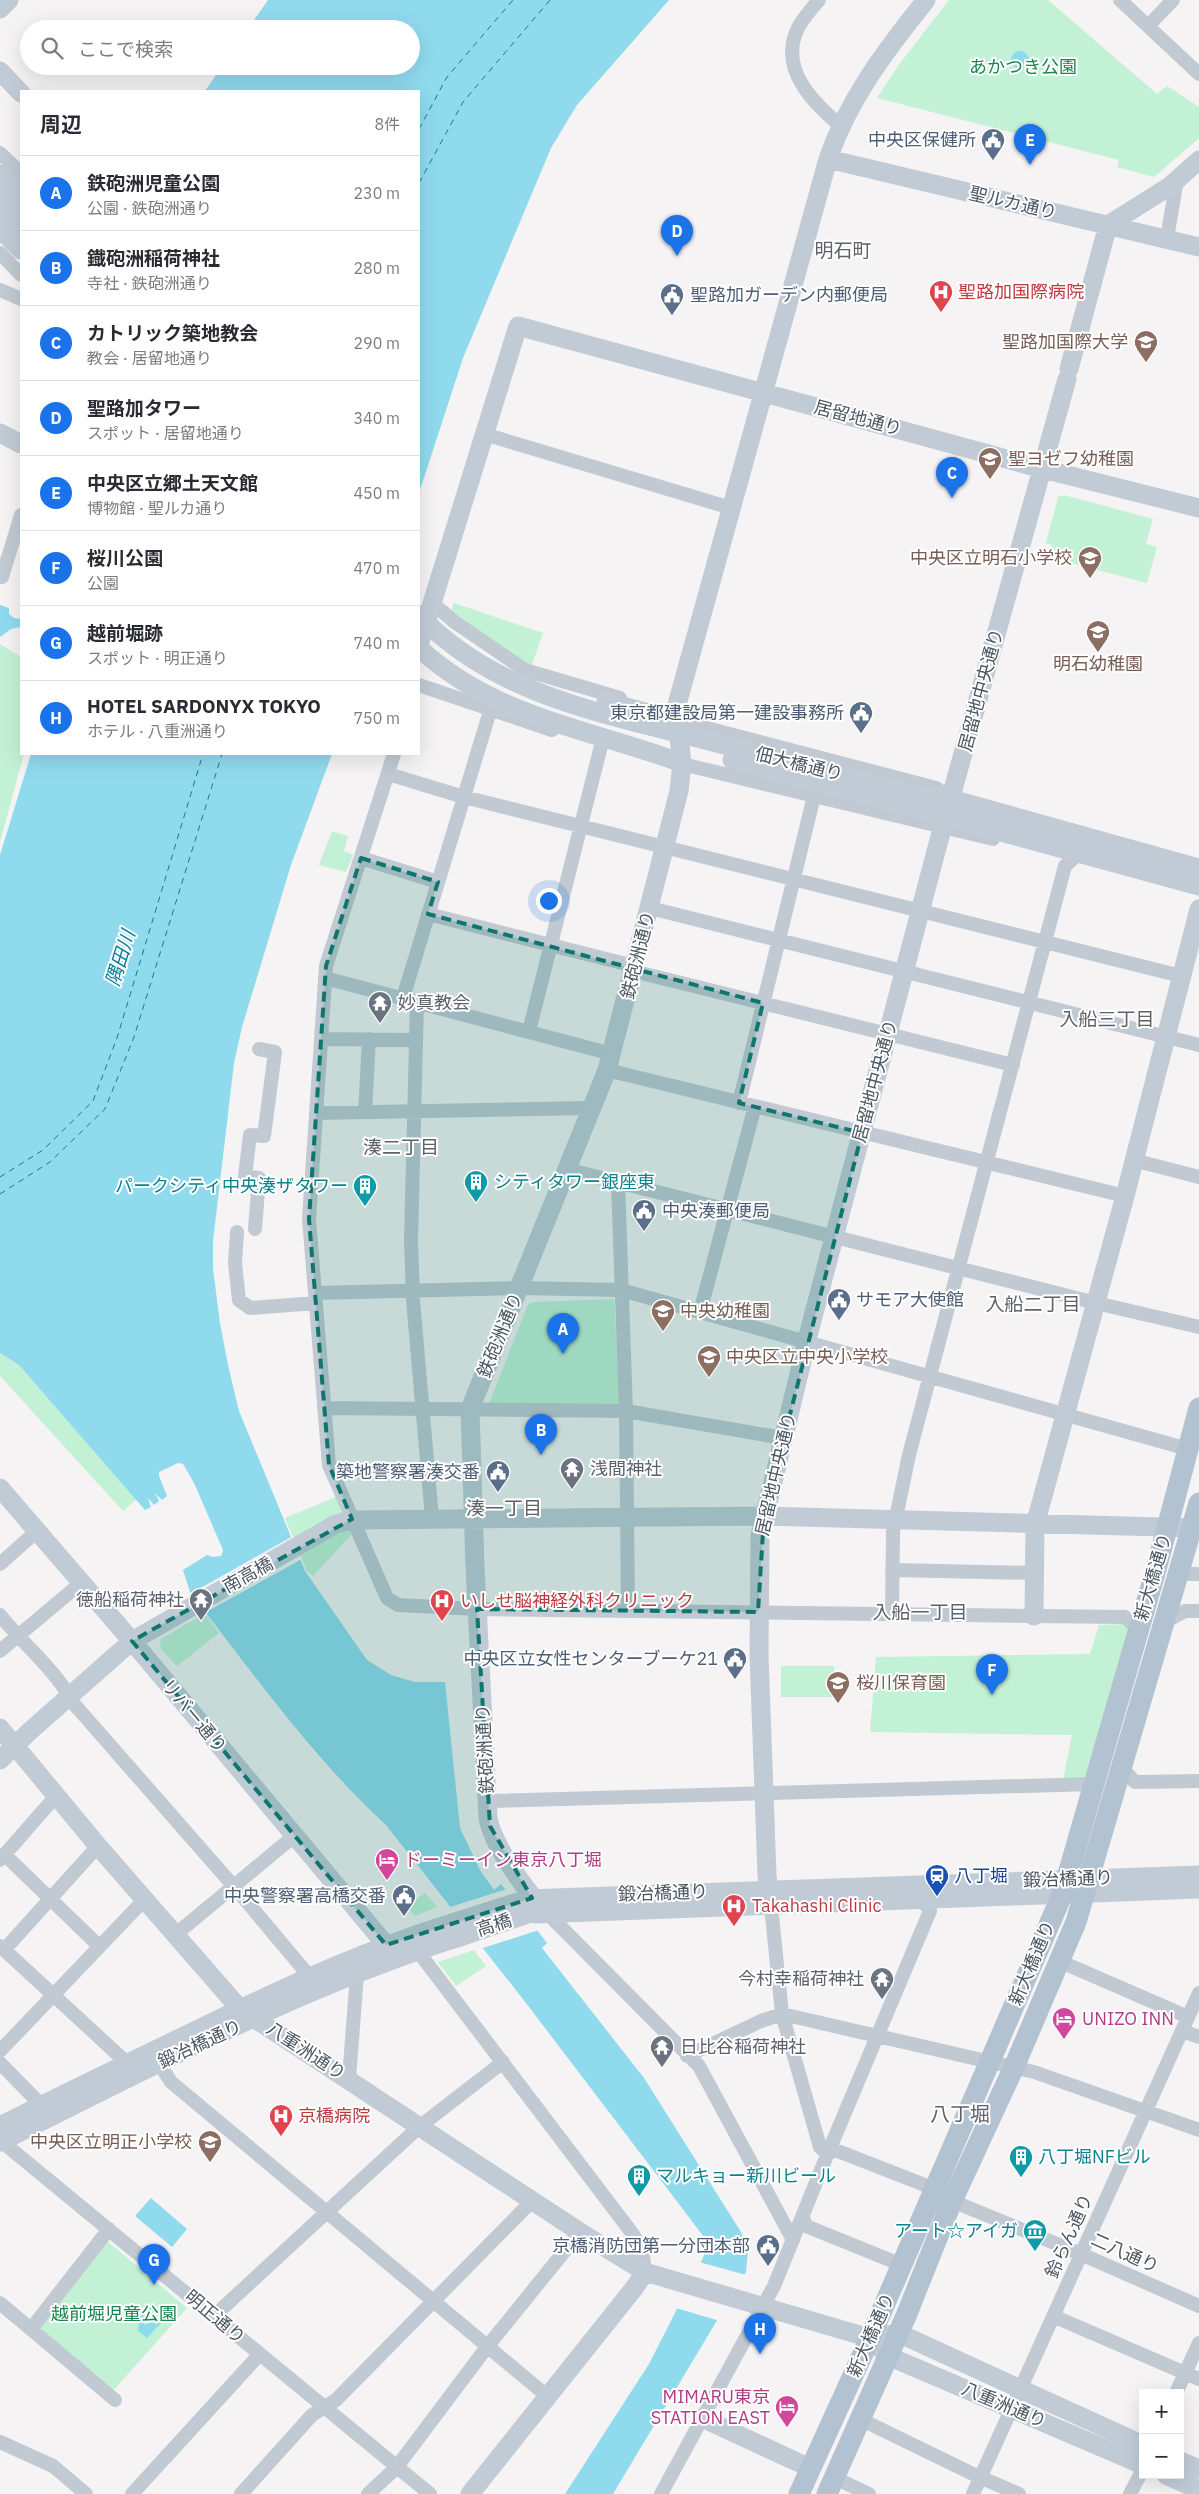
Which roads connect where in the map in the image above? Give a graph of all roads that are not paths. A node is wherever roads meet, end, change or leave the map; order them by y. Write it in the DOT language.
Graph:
graph roads {
  1 [pos="9,0"];
  2 [pos="819,0"];
  3 [pos="926,0"];
  4 [pos="1120,0"];
  5 [pos="1173,0"];
  6 [pos="0,9"];
  7 [pos="1148,26"];
  8 [pos="1198,70"];
  9 [pos="0,71"];
  10 [pos="20,92"];
  11 [pos="841,126"];
  12 [pos="0,153"];
  13 [pos="828,159"];
  14 [pos="1199,160"];
  15 [pos="20,172"];
  16 [pos="0,174"];
  17 [pos="1177,180"];
  18 [pos="0,190"];
  19 [pos="20,194"];
  20 [pos="0,210"];
  21 [pos="20,211"];
  22 [pos="1108,225"];
  23 [pos="0,229"];
  24 [pos="20,231"];
  25 [pos="1167,238"];
  26 [pos="1199,246"];
  27 [pos="20,249"];
  28 [pos="0,253"];
  29 [pos="20,274"];
  30 [pos="0,290"];
  31 [pos="20,299"];
  32 [pos="763,392"];
  33 [pos="0,434"];
  34 [pos="484,434"];
  35 [pos="20,444"];
  36 [pos="1043,469"];
  37 [pos="731,508"];
  38 [pos="1199,508"];
  39 [pos="20,518"];
  40 [pos="0,576"];
  41 [pos="423,607"];
  42 [pos="420,635"];
  43 [pos="420,636"];
  44 [pos="420,647"];
  45 [pos="420,685"];
  46 [pos="490,711"];
  47 [pos="677,720"];
  48 [pos="600,741"];
  49 [pos="394,755"];
  50 [pos="682,763"];
  51 [pos="388,774"];
  52 [pos="814,796"];
  53 [pos="464,797"];
  54 [pos="942,799"];
  55 [pos="944,822"];
  56 [pos="581,826"];
  57 [pos="666,846"];
  58 [pos="1078,854"];
  59 [pos="361,858"];
  60 [pos="1199,868"];
  61 [pos="794,878"];
  62 [pos="438,882"];
  63 [pos="1199,886"];
  64 [pos="650,908"];
  65 [pos="1199,909"];
  66 [pos="921,910"];
  67 [pos="428,914"];
  68 [pos="779,940"];
  69 [pos="1044,941"];
  70 [pos="550,945"];
  71 [pos="634,968"];
  72 [pos="904,971"];
  73 [pos="1181,976"];
  74 [pos="325,978"];
  75 [pos="403,998"];
  76 [pos="417,1002"];
  77 [pos="1029,1002"];
  78 [pos="763,1003"];
  79 [pos="528,1031"];
  80 [pos="888,1034"];
  81 [pos="1165,1036"];
  82 [pos="322,1039"];
  83 [pos="369,1039"];
  84 [pos="416,1040"];
  85 [pos="1199,1045"];
  86 [pos="259,1049"];
  87 [pos="609,1062"];
  88 [pos="1013,1065"];
  89 [pos="739,1103"];
  90 [pos="755,1106"];
  91 [pos="590,1108"];
  92 [pos="414,1110"];
  93 [pos="366,1112"];
  94 [pos="316,1113"];
  95 [pos="862,1133"];
  96 [pos="1133,1160"];
  97 [pos="988,1163"];
  98 [pos="566,1168"];
  99 [pos="1199,1177"];
  100 [pos="618,1182"];
  101 [pos="1125,1196"];
  102 [pos="727,1209"];
  103 [pos="255,1229"];
  104 [pos="237,1232"];
  105 [pos="835,1236"];
  106 [pos="958,1267"];
  107 [pos="518,1288"];
  108 [pos="621,1290"];
  109 [pos="413,1291"];
  110 [pos="315,1298"];
  111 [pos="1096,1303"];
  112 [pos="700,1312"];
  113 [pos="1199,1326"];
  114 [pos="807,1342"];
  115 [pos="930,1377"];
  116 [pos="324,1408"];
  117 [pos="1199,1408"];
  118 [pos="423,1409"];
  119 [pos="470,1409"];
  120 [pos="626,1411"];
  121 [pos="1065,1414"];
  122 [pos="783,1438"];
  123 [pos="1188,1449"];
  124 [pos="0,1488"];
  125 [pos="1199,1503"];
  126 [pos="764,1516"];
  127 [pos="432,1518"];
  128 [pos="473,1518"];
  129 [pos="627,1518"];
  130 [pos="352,1520"];
  131 [pos="896,1520"];
  132 [pos="1035,1525"];
  133 [pos="1167,1527"];
  134 [pos="1196,1528"];
  135 [pos="37,1531"];
  136 [pos="0,1564"];
  137 [pos="892,1570"];
  138 [pos="1035,1573"];
  139 [pos="1189,1574"];
  140 [pos="81,1583"];
  141 [pos="477,1610"];
  142 [pos="628,1611"];
  143 [pos="1199,1611"];
  144 [pos="758,1612"];
  145 [pos="892,1614"];
  146 [pos="0,1615"];
  147 [pos="1034,1616"];
  148 [pos="1166,1621"];
  149 [pos="1138,1629"];
  150 [pos="19,1635"];
  151 [pos="132,1641"];
  152 [pos="0,1651"];
  153 [pos="69,1696"];
  154 [pos="0,1728"];
  155 [pos="14,1745"];
  156 [pos="0,1760"];
  157 [pos="1123,1768"];
  158 [pos="1199,1781"];
  159 [pos="1092,1784"];
  160 [pos="764,1795"];
  161 [pos="56,1796"];
  162 [pos="488,1801"];
  163 [pos="294,1836"];
  164 [pos="98,1846"];
  165 [pos="2,1857"];
  166 [pos="1199,1875"];
  167 [pos="233,1886"];
  168 [pos="1088,1886"];
  169 [pos="1064,1887"];
  170 [pos="1199,1889"];
  171 [pos="49,1898"];
  172 [pos="770,1898"];
  173 [pos="144,1900"];
  174 [pos="922,1900"];
  175 [pos="526,1904"];
  176 [pos="547,1913"];
  177 [pos="456,1930"];
  178 [pos="175,1935"];
  179 [pos="386,1945"];
  180 [pos="99,1946"];
  181 [pos="2,1948"];
  182 [pos="417,1950"];
  183 [pos="1059,1961"];
  184 [pos="357,1974"];
  185 [pos="310,1977"];
  186 [pos="1199,1993"];
  187 [pos="54,1994"];
  188 [pos="247,2013"];
  189 [pos="782,2014"];
  190 [pos="1188,2017"];
  191 [pos="1182,2031"];
  192 [pos="877,2036"];
  193 [pos="1199,2037"];
  194 [pos="0,2051"];
  195 [pos="687,2056"];
  196 [pos="126,2062"];
  197 [pos="503,2062"];
  198 [pos="990,2062"];
  199 [pos="0,2063"];
  200 [pos="159,2063"];
  201 [pos="1014,2068"];
  202 [pos="350,2079"];
  203 [pos="41,2105"];
  204 [pos="1145,2112"];
  205 [pos="419,2127"];
  206 [pos="1199,2130"];
  207 [pos="0,2137"];
  208 [pos="828,2151"];
  209 [pos="935,2189"];
  210 [pos="533,2200"];
  211 [pos="952,2201"];
  212 [pos="326,2212"];
  213 [pos="803,2217"];
  214 [pos="109,2229"];
  215 [pos="580,2232"];
  216 [pos="793,2240"];
  217 [pos="1081,2254"];
  218 [pos="902,2265"];
  219 [pos="645,2272"];
  220 [pos="433,2301"];
  221 [pos="0,2303"];
  222 [pos="1199,2306"];
  223 [pos="763,2307"];
  224 [pos="214,2316"];
  225 [pos="1053,2316"];
  226 [pos="31,2329"];
  227 [pos="898,2333"];
  228 [pos="870,2338"];
  229 [pos="1199,2343"];
  230 [pos="487,2347"];
  231 [pos="260,2355"];
  232 [pos="888,2356"];
  233 [pos="1186,2372"];
  234 [pos="1199,2379"];
  235 [pos="1021,2388"];
  236 [pos="1178,2389"];
  237 [pos="547,2396"];
  238 [pos="115,2400"];
  239 [pos="323,2408"];
  240 [pos="1011,2408"];
  241 [pos="702,2418"];
  242 [pos="860,2419"];
  243 [pos="0,2442"];
  244 [pos="1139,2443"];
  245 [pos="1184,2463"];
  246 [pos="1139,2465"];
  247 [pos="396,2468"];
  248 [pos="810,2468"];
  249 [pos="1199,2469"];
  250 [pos="1139,2475"];
  251 [pos="980,2478"];
  252 [pos="1175,2479"];
  253 [pos="831,2486"];
  254 [pos="1199,2490"];
  255 [pos="86,2494"];
  256 [pos="132,2494"];
  257 [pos="241,2494"];
  258 [pos="368,2494"];
  259 [pos="430,2494"];
  260 [pos="470,2494"];
  261 [pos="660,2494"];
  262 [pos="799,2494"];
  263 [pos="869,2494"];
  264 [pos="973,2494"];
  265 [pos="1019,2494"];
  266 [pos="1130,2494"];
  1 -- 6 [label="street"];
  2 -- 11 [label="street"];
  3 -- 11 [label="street, 鉄砲洲通り"];
  4 -- 7 [label="street"];
  5 -- 7 [label="street"];
  7 -- 8 [label="street"];
  9 -- 10 [label="street"];
  11 -- 13 [label="street, 鉄砲洲通り"];
  12 -- 15 [label="street"];
  13 -- 22 [label="street, 聖ルカ通り"];
  13 -- 32 [label="street, 鉄砲洲通り"];
  14 -- 17 [label="street"];
  16 -- 19 [label="street"];
  17 -- 22 [label="street"];
  17 -- 25 [label="street"];
  18 -- 21 [label="street"];
  20 -- 24 [label="street"];
  22 -- 25 [label="street, 聖ルカ通り"];
  22 -- 36 [label="street, 居留地中央通り"];
  23 -- 27 [label="street"];
  25 -- 26 [label="street, 聖ルカ通り"];
  28 -- 29 [label="street"];
  30 -- 31 [label="street"];
  32 -- 34 [label="street, 居留地通り"];
  32 -- 36 [label="street, 居留地通り"];
  32 -- 37 [label="street, 鉄砲洲通り"];
  33 -- 35 [label="street"];
  34 -- 37 [label="street"];
  34 -- 41 [label="street"];
  36 -- 38 [label="street, 居留地通り"];
  36 -- 54 [label="street, 居留地中央通り"];
  37 -- 47 [label="street, 鉄砲洲通り"];
  39 -- 40 [label="street"];
  41 -- 43 [label="street"];
  41 -- 47 [label="street"];
  41 -- 47 [label="street"];
  41 -- 54 [label="street, 佃大橋通り, bridge"];
  42 -- 55 [label="street, 佃大橋通り, bridge"];
  44 -- 48 [label="street"];
  45 -- 46 [label="street"];
  46 -- 48 [label="street"];
  46 -- 53 [label="street"];
  47 -- 50 [label="street, 鉄砲洲通り"];
  47 -- 54 [label="street"];
  48 -- 50 [label="street"];
  48 -- 56 [label="street"];
  49 -- 51 [label="street"];
  50 -- 52 [label="street"];
  50 -- 57 [label="street, 鉄砲洲通り"];
  51 -- 53 [label="street"];
  51 -- 59 [label="street"];
  52 -- 55 [label="street"];
  52 -- 61 [label="street"];
  53 -- 56 [label="street"];
  53 -- 62 [label="street"];
  54 -- 55 [label="street, 居留地中央通り"];
  54 -- 60 [label="street, 佃大橋通り"];
  55 -- 58 [label="street, 佃大橋通り"];
  55 -- 66 [label="street, 居留地中央通り"];
  56 -- 57 [label="street"];
  56 -- 70 [label="street"];
  57 -- 61 [label="street"];
  57 -- 64 [label="street, 鉄砲洲通り"];
  58 -- 63 [label="street, 佃大橋通り"];
  58 -- 69 [label="street"];
  59 -- 62 [label="street"];
  59 -- 74 [label="street"];
  61 -- 66 [label="street"];
  61 -- 68 [label="street"];
  62 -- 67 [label="street"];
  64 -- 68 [label="street"];
  64 -- 71 [label="street, 鉄砲洲通り"];
  65 -- 73 [label="street"];
  66 -- 69 [label="street"];
  66 -- 72 [label="street, 居留地中央通り"];
  67 -- 70 [label="street"];
  67 -- 75 [label="street"];
  68 -- 72 [label="street"];
  68 -- 78 [label="street"];
  69 -- 73 [label="street"];
  69 -- 77 [label="street"];
  70 -- 71 [label="street"];
  70 -- 79 [label="street"];
  71 -- 78 [label="street"];
  71 -- 87 [label="street, 鉄砲洲通り"];
  72 -- 77 [label="street"];
  72 -- 80 [label="street, 居留地中央通り"];
  73 -- 81 [label="street"];
  74 -- 75 [label="street"];
  74 -- 82 [label="street"];
  75 -- 76 [label="street"];
  76 -- 79 [label="street"];
  76 -- 84 [label="street"];
  77 -- 81 [label="street"];
  77 -- 88 [label="street"];
  78 -- 80 [label="street"];
  78 -- 89 [label="street"];
  79 -- 87 [label="street"];
  80 -- 88 [label="street"];
  80 -- 95 [label="street, 居留地中央通り"];
  81 -- 85 [label="street"];
  81 -- 96 [label="street"];
  82 -- 83 [label="street"];
  82 -- 94 [label="street"];
  83 -- 84 [label="street"];
  83 -- 93 [label="street"];
  84 -- 92 [label="street"];
  86 -- 103 [label="street"];
  87 -- 89 [label="street"];
  87 -- 91 [label="street, 鉄砲洲通り"];
  88 -- 97 [label="street"];
  89 -- 90 [label="street"];
  90 -- 95 [label="street"];
  90 -- 102 [label="street"];
  91 -- 92 [label="street"];
  91 -- 98 [label="street, 鉄砲洲通り"];
  92 -- 93 [label="street"];
  92 -- 109 [label="street"];
  93 -- 94 [label="street"];
  94 -- 110 [label="street"];
  95 -- 97 [label="street"];
  95 -- 105 [label="street, 居留地中央通り"];
  96 -- 99 [label="street"];
  96 -- 101 [label="street"];
  97 -- 101 [label="street"];
  97 -- 106 [label="street"];
  98 -- 100 [label="street"];
  98 -- 107 [label="street, 鉄砲洲通り"];
  100 -- 102 [label="street"];
  100 -- 108 [label="street"];
  101 -- 111 [label="street"];
  102 -- 105 [label="street"];
  102 -- 112 [label="street"];
  104 -- 110 [label="street"];
  105 -- 106 [label="street"];
  105 -- 114 [label="street, 居留地中央通り"];
  106 -- 111 [label="street"];
  106 -- 115 [label="street"];
  107 -- 108 [label="street"];
  107 -- 109 [label="street"];
  107 -- 119 [label="street, 鉄砲洲通り"];
  108 -- 112 [label="street"];
  108 -- 120 [label="street"];
  109 -- 110 [label="street"];
  109 -- 118 [label="street"];
  110 -- 116 [label="street"];
  111 -- 113 [label="street"];
  111 -- 121 [label="street"];
  112 -- 114 [label="street"];
  114 -- 115 [label="street"];
  114 -- 122 [label="street, 居留地中央通り"];
  115 -- 121 [label="street"];
  115 -- 131 [label="street"];
  116 -- 118 [label="street"];
  116 -- 130 [label="street"];
  117 -- 123 [label="main road, 新大橋通り"];
  118 -- 119 [label="street"];
  118 -- 127 [label="street"];
  119 -- 120 [label="street"];
  119 -- 128 [label="street, 鉄砲洲通り"];
  120 -- 122 [label="street"];
  120 -- 129 [label="street"];
  121 -- 123 [label="street"];
  121 -- 132 [label="street"];
  122 -- 126 [label="street, 居留地中央通り"];
  123 -- 133 [label="main road, 新大橋通り"];
  124 -- 135 [label="street, リバー通り"];
  125 -- 134 [label="main road, 新大橋通り"];
  126 -- 129 [label="street, 南高橋"];
  126 -- 131 [label="street, 南高橋"];
  126 -- 144 [label="street, 居留地中央通り"];
  127 -- 128 [label="street, 南高橋"];
  127 -- 130 [label="street, 南高橋"];
  128 -- 129 [label="street, 南高橋"];
  128 -- 141 [label="street, 鉄砲洲通り"];
  129 -- 142 [label="street"];
  130 -- 141 [label="street"];
  130 -- 151 [label="street, 南高橋"];
  131 -- 132 [label="street, 南高橋"];
  131 -- 137 [label="street"];
  132 -- 133 [label="street, 南高橋"];
  132 -- 138 [label="street"];
  133 -- 134 [label="street, 南高橋"];
  133 -- 149 [label="main road, 新大橋通り"];
  134 -- 139 [label="main road, 新大橋通り"];
  135 -- 136 [label="street"];
  135 -- 140 [label="street, リバー通り"];
  137 -- 138 [label="street"];
  137 -- 145 [label="street"];
  138 -- 147 [label="street"];
  139 -- 148 [label="main road, 新大橋通り"];
  140 -- 150 [label="street"];
  140 -- 151 [label="street, リバー通り"];
  141 -- 142 [label="street"];
  141 -- 162 [label="street, 鉄砲洲通り"];
  142 -- 144 [label="street"];
  143 -- 148 [label="street"];
  144 -- 145 [label="street"];
  144 -- 160 [label="street, 居留地中央通り"];
  145 -- 147 [label="street"];
  146 -- 150 [label="street"];
  147 -- 149 [label="street"];
  148 -- 157 [label="main road, 新大橋通り"];
  149 -- 159 [label="main road, 新大橋通り"];
  150 -- 152 [label="street"];
  150 -- 153 [label="street"];
  151 -- 153 [label="street, 南高橋"];
  151 -- 163 [label="street, リバー通り"];
  153 -- 155 [label="street, 南高橋"];
  153 -- 167 [label="street"];
  154 -- 155 [label="street, 八重洲通り"];
  155 -- 156 [label="street, 南高橋"];
  155 -- 161 [label="street, 八重洲通り"];
  157 -- 158 [label="street"];
  157 -- 168 [label="main road, 新大橋通り"];
  159 -- 160 [label="street"];
  159 -- 169 [label="main road, 新大橋通り"];
  160 -- 162 [label="street"];
  160 -- 172 [label="street, 居留地中央通り"];
  161 -- 164 [label="street, 八重洲通り"];
  161 -- 165 [label="street"];
  162 -- 175 [label="street, 鉄砲洲通り"];
  163 -- 167 [label="street"];
  163 -- 179 [label="street, リバー通り"];
  164 -- 171 [label="street"];
  164 -- 173 [label="street, 八重洲通り"];
  165 -- 171 [label="street"];
  166 -- 168 [label="street, 鍛冶橋通り"];
  167 -- 178 [label="street"];
  167 -- 185 [label="street"];
  168 -- 169 [label="street, 鍛冶橋通り"];
  168 -- 170 [label="street, 鍛冶橋通り"];
  168 -- 183 [label="main road, 新大橋通り"];
  169 -- 172 [label="street, 鍛冶橋通り"];
  169 -- 174 [label="street, 鍛冶橋通り"];
  169 -- 198 [label="main road, 新大橋通り"];
  171 -- 180 [label="street"];
  171 -- 181 [label="street"];
  172 -- 174 [label="street, 鍛冶橋通り"];
  172 -- 175 [label="street, 鍛冶橋通り"];
  172 -- 176 [label="street, 鍛冶橋通り"];
  172 -- 189 [label="street"];
  173 -- 178 [label="street, 八重洲通り"];
  173 -- 180 [label="street"];
  174 -- 192 [label="street"];
  175 -- 176 [label="street, 鍛冶橋通り"];
  175 -- 177 [label="street, 高橋, bridge"];
  176 -- 195 [label="street"];
  177 -- 179 [label="street, 鍛冶橋通り"];
  177 -- 182 [label="street, 鍛冶橋通り"];
  178 -- 188 [label="street, 八重洲通り"];
  179 -- 185 [label="street, 鍛冶橋通り"];
  180 -- 187 [label="street"];
  181 -- 187 [label="street"];
  182 -- 184 [label="street, 鍛冶橋通り"];
  182 -- 197 [label="street"];
  183 -- 190 [label="street"];
  183 -- 201 [label="main road, 新大橋通り"];
  184 -- 188 [label="street, 鍛冶橋通り"];
  184 -- 202 [label="street"];
  185 -- 188 [label="street, 鍛冶橋通り"];
  186 -- 190 [label="street, 鈴らん通り"];
  187 -- 194 [label="street"];
  187 -- 196 [label="street"];
  188 -- 196 [label="street, 鍛冶橋通り"];
  188 -- 200 [label="street, 鍛冶橋通り"];
  188 -- 202 [label="street, 八重洲通り"];
  189 -- 192 [label="street"];
  189 -- 195 [label="street"];
  189 -- 208 [label="street"];
  190 -- 191 [label="street, 鈴らん通り"];
  191 -- 193 [label="street"];
  191 -- 204 [label="street, 鈴らん通り"];
  192 -- 198 [label="street"];
  192 -- 208 [label="street"];
  195 -- 216 [label="street"];
  196 -- 203 [label="street, 鍛冶橋通り"];
  197 -- 205 [label="street"];
  197 -- 219 [label="street"];
  198 -- 201 [label="street"];
  198 -- 209 [label="main road, 新大橋通り"];
  199 -- 203 [label="street"];
  200 -- 207 [label="street, 鍛冶橋通り"];
  200 -- 212 [label="street"];
  201 -- 204 [label="street"];
  201 -- 211 [label="main road, 新大橋通り"];
  202 -- 205 [label="street, 八重洲通り"];
  203 -- 207 [label="street, 鍛冶橋通り"];
  204 -- 206 [label="street"];
  204 -- 217 [label="street, 鈴らん通り"];
  205 -- 210 [label="street, 八重洲通り"];
  205 -- 212 [label="street"];
  207 -- 214 [label="street, 明正通り"];
  208 -- 209 [label="street"];
  208 -- 213 [label="street"];
  209 -- 218 [label="main road, 新大橋通り"];
  210 -- 215 [label="street, 八重洲通り"];
  210 -- 220 [label="street"];
  211 -- 217 [label="street, 二八通り"];
  211 -- 227 [label="main road, 新大橋通り"];
  212 -- 220 [label="street"];
  212 -- 224 [label="street"];
  213 -- 216 [label="street"];
  213 -- 218 [label="street"];
  214 -- 224 [label="street, 明正通り"];
  214 -- 226 [label="street"];
  215 -- 219 [label="street, 八重洲通り"];
  215 -- 230 [label="street"];
  216 -- 223 [label="street"];
  217 -- 222 [label="street, 二八通り"];
  217 -- 225 [label="street, 鈴らん通り"];
  218 -- 228 [label="main road, 新大橋通り"];
  219 -- 223 [label="street, 八重洲通り"];
  219 -- 237 [label="street"];
  220 -- 230 [label="street"];
  220 -- 239 [label="street"];
  221 -- 226 [label="street"];
  223 -- 228 [label="street, 八重洲通り"];
  223 -- 241 [label="street"];
  224 -- 231 [label="street, 明正通り"];
  225 -- 233 [label="street"];
  225 -- 235 [label="street, 鈴らん通り"];
  226 -- 238 [label="street"];
  227 -- 228 [label="street, 八重洲通り"];
  227 -- 232 [label="main road, 新大橋通り"];
  227 -- 235 [label="street, 八重洲通り"];
  228 -- 232 [label="street, 八重洲通り"];
  228 -- 248 [label="main road, 新大橋通り"];
  229 -- 233 [label="street"];
  230 -- 237 [label="street"];
  230 -- 247 [label="street"];
  231 -- 239 [label="street, 明正通り"];
  231 -- 256 [label="street"];
  232 -- 240 [label="street, 八重洲通り"];
  232 -- 242 [label="main road, 新大橋通り"];
  233 -- 234 [label="street"];
  233 -- 236 [label="street"];
  235 -- 240 [label="street, 鈴らん通り"];
  235 -- 244 [label="street, 八重洲通り"];
  237 -- 260 [label="street"];
  239 -- 247 [label="street, 明正通り"];
  239 -- 257 [label="street"];
  240 -- 246 [label="street, 八重洲通り"];
  240 -- 251 [label="street, 鈴らん通り"];
  241 -- 248 [label="street"];
  241 -- 261 [label="street"];
  242 -- 251 [label="street"];
  242 -- 253 [label="main road, 新大橋通り"];
  243 -- 255 [label="street"];
  245 -- 249 [label="street"];
  247 -- 258 [label="street"];
  247 -- 259 [label="street, 明正通り"];
  248 -- 262 [label="main road, 新大橋通り"];
  250 -- 266 [label="street"];
  251 -- 264 [label="street, 鈴らん通り"];
  251 -- 265 [label="street"];
  252 -- 254 [label="street"];
  253 -- 263 [label="street"];
}
